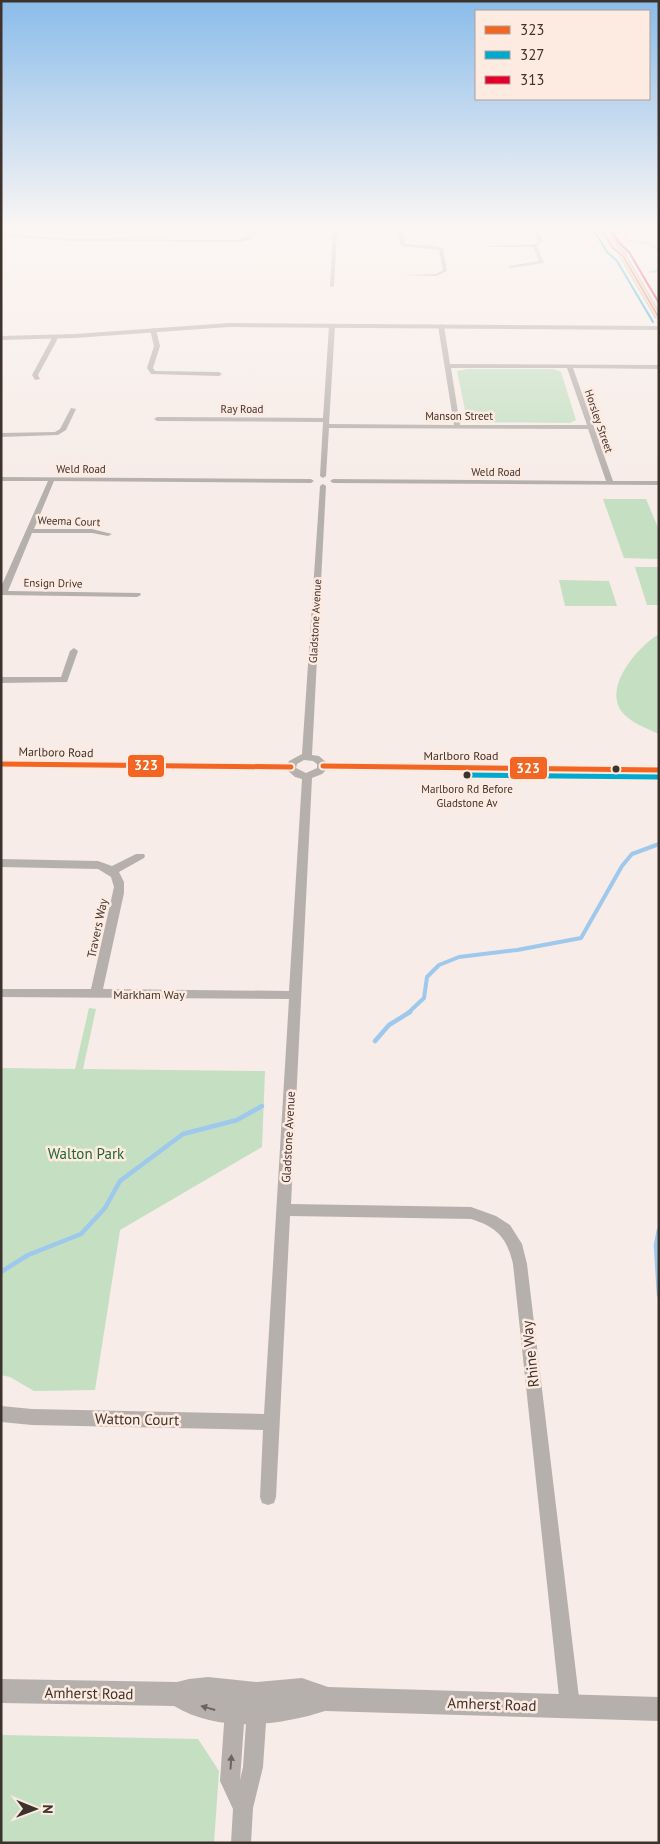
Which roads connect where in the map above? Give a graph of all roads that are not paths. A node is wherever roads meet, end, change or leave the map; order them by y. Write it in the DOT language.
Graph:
graph roads {
  1 [pos="332,326"];
  2 [pos="441,326"];
  3 [pos="659,328"];
  4 [pos="153,330"];
  5 [pos="55,336"];
  6 [pos="1,338"];
  7 [pos="448,366"];
  8 [pos="569,366"];
  9 [pos="659,366"];
  10 [pos="219,374"];
  11 [pos="37,379"];
  12 [pos="73,409"];
  13 [pos="157,419"];
  14 [pos="327,423"];
  15 [pos="457,426"];
  16 [pos="591,427"];
  17 [pos="1,434"];
  18 [pos="1,479"];
  19 [pos="52,479"];
  20 [pos="323,481"];
  21 [pos="610,483"];
  22 [pos="659,483"];
  23 [pos="29,531"];
  24 [pos="108,534"];
  25 [pos="3,594"];
  26 [pos="137,595"];
  27 [pos="74,651"];
  28 [pos="1,680"];
  29 [pos="307,757"];
  30 [pos="1,764"];
  31 [pos="323,766"];
  32 [pos="290,767"];
  33 [pos="659,770"];
  34 [pos="307,776"];
  35 [pos="140,856"];
  36 [pos="1,864"];
  37 [pos="112,871"];
  38 [pos="1,993"];
  39 [pos="96,994"];
  40 [pos="296,995"];
  41 [pos="285,1210"];
  42 [pos="1,1414"];
  43 [pos="272,1422"];
  44 [pos="268,1497"];
  45 [pos="1,1691"];
  46 [pos="177,1694"];
  47 [pos="246,1703"];
  48 [pos="570,1706"];
  49 [pos="659,1709"];
  50 [pos="241,1843"];
  1 -- 2 [label="main road"];
  1 -- 4 [label="main road"];
  1 -- 14 [label="street, Gladstone Avenue"];
  2 -- 3 [label="main road"];
  2 -- 7 [label="street"];
  4 -- 5 [label="main road"];
  4 -- 10 [label="street"];
  5 -- 6 [label="main road"];
  5 -- 11 [label="street"];
  7 -- 8 [label="street"];
  7 -- 15 [label="street"];
  8 -- 9 [label="street"];
  8 -- 16 [label="street, Horsley Street"];
  12 -- 17 [label="street"];
  13 -- 14 [label="street, Ray Road"];
  14 -- 15 [label="street, Manson Street"];
  14 -- 20 [label="street, Gladstone Avenue"];
  15 -- 16 [label="street, Manson Street"];
  16 -- 21 [label="street, Horsley Street"];
  18 -- 19 [label="street, Weld Road"];
  19 -- 20 [label="street, Weld Road"];
  19 -- 23 [label="street, Ensign Drive"];
  20 -- 21 [label="street, Weld Road"];
  20 -- 29 [label="street, Gladstone Avenue"];
  21 -- 22 [label="street, Weld Road"];
  23 -- 24 [label="street, Weema Court"];
  23 -- 25 [label="street, Ensign Drive"];
  25 -- 26 [label="street, Ensign Drive"];
  27 -- 28 [label="street"];
  29 -- 31 [label="street"];
  29 -- 32 [label="street"];
  30 -- 32 [label="street, Marlboro Road"];
  31 -- 33 [label="street, Marlboro Road"];
  31 -- 34 [label="street"];
  32 -- 34 [label="street"];
  34 -- 40 [label="street, Gladstone Avenue"];
  35 -- 37 [label="street"];
  36 -- 37 [label="street"];
  37 -- 39 [label="street, Travers Way"];
  38 -- 39 [label="street, Markham Way"];
  39 -- 40 [label="street, Markham Way"];
  40 -- 41 [label="street, Gladstone Avenue"];
  41 -- 43 [label="street, Gladstone Avenue"];
  41 -- 48 [label="street, Rhine Way"];
  42 -- 43 [label="street, Watton Court"];
  43 -- 44 [label="street, Gladstone Avenue"];
  45 -- 46 [label="street, Amherst Road"];
  46 -- 47 [label="street, Amherst Road"];
  47 -- 48 [label="street, Amherst Road"];
  47 -- 50 [label="street"];
  48 -- 49 [label="street, Amherst Road"];
}
